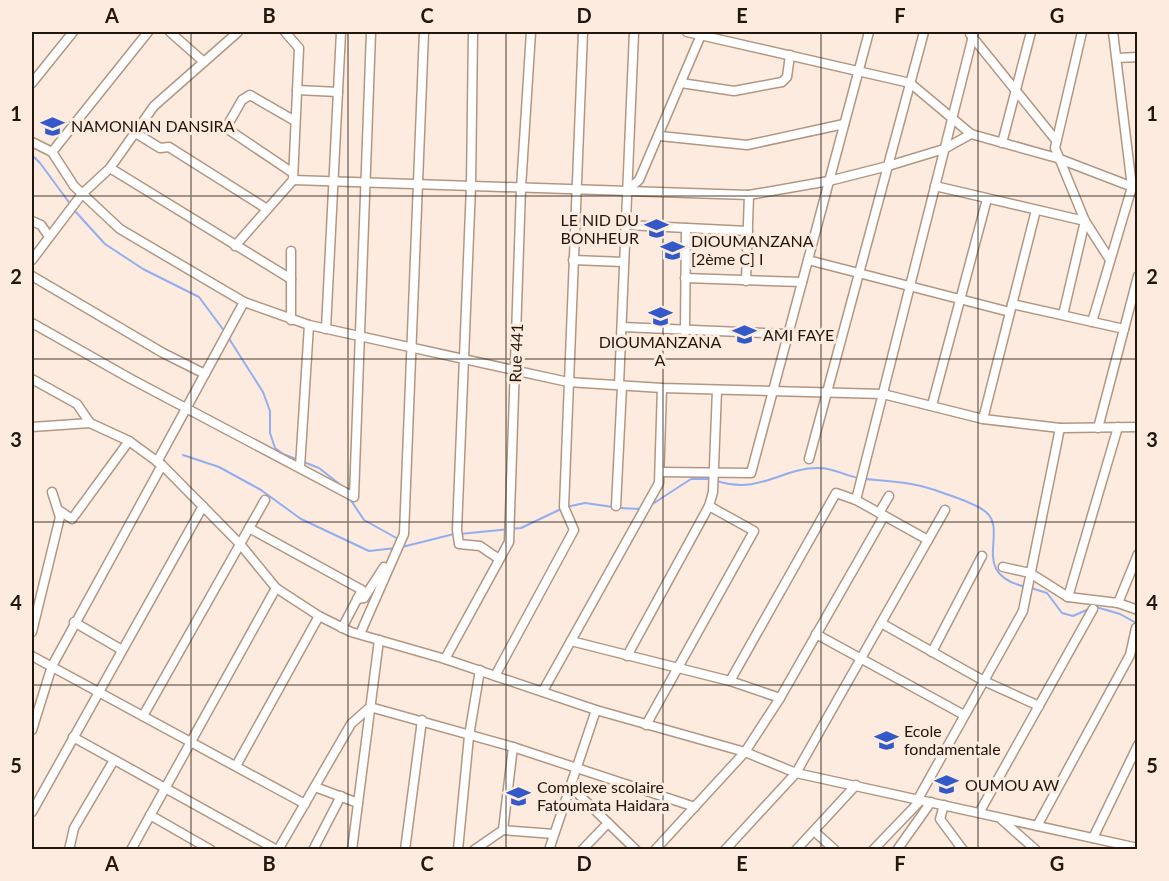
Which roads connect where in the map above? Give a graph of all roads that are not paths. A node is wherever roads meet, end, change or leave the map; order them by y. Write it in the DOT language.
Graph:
graph roads {
  1 [pos="73,32"];
  2 [pos="148,32"];
  3 [pos="170,32"];
  4 [pos="238,32"];
  5 [pos="285,32"];
  6 [pos="341,32"];
  7 [pos="371,32"];
  8 [pos="424,32"];
  9 [pos="473,32"];
  10 [pos="531,32"];
  11 [pos="583,32"];
  12 [pos="634,32"];
  13 [pos="687,32"];
  14 [pos="737,32"];
  15 [pos="869,32"];
  16 [pos="924,32"];
  17 [pos="1031,32"];
  18 [pos="1082,32"];
  19 [pos="1113,32"];
  20 [pos="971,33"];
  21 [pos="701,35"];
  22 [pos="736,43"];
  23 [pos="790,55"];
  24 [pos="1137,57"];
  25 [pos="1117,58"];
  26 [pos="204,62"];
  27 [pos="858,71"];
  28 [pos="32,83"];
  29 [pos="681,83"];
  30 [pos="910,83"];
  31 [pos="297,90"];
  32 [pos="1016,90"];
  33 [pos="338,92"];
  34 [pos="952,118"];
  35 [pos="296,121"];
  36 [pos="844,124"];
  37 [pos="135,132"];
  38 [pos="971,134"];
  39 [pos="660,136"];
  40 [pos="1055,139"];
  41 [pos="32,143"];
  42 [pos="1002,143"];
  43 [pos="944,149"];
  44 [pos="52,152"];
  45 [pos="1057,158"];
  46 [pos="888,166"];
  47 [pos="110,168"];
  48 [pos="293,177"];
  49 [pos="829,181"];
  50 [pos="334,182"];
  51 [pos="366,183"];
  52 [pos="419,184"];
  53 [pos="471,186"];
  54 [pos="935,186"];
  55 [pos="521,188"];
  56 [pos="1135,188"];
  57 [pos="576,189"];
  58 [pos="626,191"];
  59 [pos="82,194"];
  60 [pos="749,195"];
  61 [pos="987,199"];
  62 [pos="267,209"];
  63 [pos="1036,210"];
  64 [pos="32,221"];
  65 [pos="1085,221"];
  66 [pos="626,225"];
  67 [pos="686,228"];
  68 [pos="748,231"];
  69 [pos="48,235"];
  70 [pos="235,246"];
  71 [pos="291,251"];
  72 [pos="32,260"];
  73 [pos="573,260"];
  74 [pos="808,260"];
  75 [pos="1110,260"];
  76 [pos="624,262"];
  77 [pos="859,273"];
  78 [pos="32,276"];
  79 [pos="1137,276"];
  80 [pos="685,278"];
  81 [pos="291,279"];
  82 [pos="746,281"];
  83 [pos="802,282"];
  84 [pos="910,286"];
  85 [pos="960,299"];
  86 [pos="1135,299"];
  87 [pos="244,302"];
  88 [pos="1011,308"];
  89 [pos="1063,315"];
  90 [pos="291,320"];
  91 [pos="1092,322"];
  92 [pos="32,323"];
  93 [pos="309,325"];
  94 [pos="622,327"];
  95 [pos="326,329"];
  96 [pos="1124,329"];
  97 [pos="685,331"];
  98 [pos="788,334"];
  99 [pos="360,337"];
  100 [pos="412,350"];
  101 [pos="462,360"];
  102 [pos="515,372"];
  103 [pos="205,374"];
  104 [pos="32,379"];
  105 [pos="568,382"];
  106 [pos="620,386"];
  107 [pos="662,388"];
  108 [pos="717,390"];
  109 [pos="772,392"];
  110 [pos="826,394"];
  111 [pos="883,394"];
  112 [pos="932,405"];
  113 [pos="186,408"];
  114 [pos="983,419"];
  115 [pos="90,423"];
  116 [pos="32,427"];
  117 [pos="1118,427"];
  118 [pos="1137,427"];
  119 [pos="1060,428"];
  120 [pos="1098,428"];
  121 [pos="129,441"];
  122 [pos="809,459"];
  123 [pos="160,464"];
  124 [pos="300,467"];
  125 [pos="660,472"];
  126 [pos="714,473"];
  127 [pos="52,492"];
  128 [pos="889,496"];
  129 [pos="265,500"];
  130 [pos="856,500"];
  131 [pos="203,506"];
  132 [pos="616,506"];
  133 [pos="709,506"];
  134 [pos="945,510"];
  135 [pos="60,511"];
  136 [pos="882,514"];
  137 [pos="249,528"];
  138 [pos="928,540"];
  139 [pos="240,544"];
  140 [pos="1137,554"];
  141 [pos="982,556"];
  142 [pos="499,559"];
  143 [pos="387,562"];
  144 [pos="1004,567"];
  145 [pos="1030,573"];
  146 [pos="276,588"];
  147 [pos="1068,597"];
  148 [pos="357,599"];
  149 [pos="1118,603"];
  150 [pos="1093,609"];
  151 [pos="1137,610"];
  152 [pos="319,616"];
  153 [pos="74,622"];
  154 [pos="881,623"];
  155 [pos="342,628"];
  156 [pos="1136,628"];
  157 [pos="32,632"];
  158 [pos="360,634"];
  159 [pos="816,634"];
  160 [pos="380,640"];
  161 [pos="571,640"];
  162 [pos="122,650"];
  163 [pos="933,651"];
  164 [pos="32,656"];
  165 [pos="627,656"];
  166 [pos="445,659"];
  167 [pos="861,659"];
  168 [pos="52,666"];
  169 [pos="678,668"];
  170 [pos="480,670"];
  171 [pos="495,676"];
  172 [pos="730,681"];
  173 [pos="984,681"];
  174 [pos="99,691"];
  175 [pos="543,691"];
  176 [pos="780,698"];
  177 [pos="1039,706"];
  178 [pos="370,707"];
  179 [pos="596,710"];
  180 [pos="964,715"];
  181 [pos="143,716"];
  182 [pos="422,720"];
  183 [pos="646,725"];
  184 [pos="32,730"];
  185 [pos="469,735"];
  186 [pos="73,737"];
  187 [pos="191,742"];
  188 [pos="1137,745"];
  189 [pos="513,747"];
  190 [pos="745,752"];
  191 [pos="114,760"];
  192 [pos="236,766"];
  193 [pos="576,767"];
  194 [pos="796,773"];
  195 [pos="856,785"];
  196 [pos="570,786"];
  197 [pos="315,787"];
  198 [pos="165,788"];
  199 [pos="341,796"];
  200 [pos="919,800"];
  201 [pos="931,802"];
  202 [pos="358,803"];
  203 [pos="305,804"];
  204 [pos="944,805"];
  205 [pos="695,807"];
  206 [pos="32,812"];
  207 [pos="979,813"];
  208 [pos="150,815"];
  209 [pos="999,817"];
  210 [pos="608,823"];
  211 [pos="1037,826"];
  212 [pos="503,830"];
  213 [pos="814,831"];
  214 [pos="555,834"];
  215 [pos="1093,838"];
  216 [pos="958,847"];
  217 [pos="551,848"];
  218 [pos="1137,848"];
  219 [pos="69,849"];
  220 [pos="131,849"];
  221 [pos="211,849"];
  222 [pos="278,849"];
  223 [pos="313,849"];
  224 [pos="352,849"];
  225 [pos="405,849"];
  226 [pos="458,849"];
  227 [pos="474,849"];
  228 [pos="582,849"];
  229 [pos="636,849"];
  230 [pos="655,849"];
  231 [pos="725,849"];
  232 [pos="796,849"];
  233 [pos="835,849"];
  234 [pos="873,849"];
  235 [pos="897,849"];
  236 [pos="1036,849"];
  1 -- 28 [label="street"];
  2 -- 44 [label="street"];
  3 -- 26 [label="street"];
  4 -- 26 [label="street"];
  5 -- 31 [label="street"];
  6 -- 33 [label="street"];
  7 -- 51 [label="street"];
  8 -- 52 [label="street"];
  9 -- 53 [label="street"];
  10 -- 55 [label="street, Rue 441"];
  11 -- 57 [label="street"];
  12 -- 58 [label="street"];
  13 -- 21 [label="street"];
  14 -- 22 [label="street"];
  15 -- 27 [label="street"];
  16 -- 30 [label="street"];
  17 -- 32 [label="street"];
  18 -- 40 [label="street"];
  19 -- 25 [label="street"];
  20 -- 32 [label="street"];
  20 -- 34 [label="street"];
  21 -- 22 [label="street"];
  21 -- 29 [label="street"];
  22 -- 23 [label="street"];
  23 -- 27 [label="street"];
  23 -- 29 [label="street"];
  24 -- 25 [label="street"];
  25 -- 56 [label="street"];
  26 -- 37 [label="street"];
  27 -- 30 [label="street"];
  27 -- 36 [label="street"];
  29 -- 39 [label="street"];
  30 -- 34 [label="street"];
  30 -- 46 [label="street"];
  31 -- 33 [label="street"];
  31 -- 35 [label="street"];
  32 -- 40 [label="street"];
  32 -- 42 [label="street"];
  33 -- 50 [label="street"];
  34 -- 38 [label="street"];
  34 -- 43 [label="street"];
  35 -- 48 [label="street"];
  35 -- 48 [label="street"];
  36 -- 39 [label="street"];
  36 -- 49 [label="street"];
  37 -- 47 [label="street"];
  37 -- 62 [label="street"];
  38 -- 42 [label="street"];
  38 -- 43 [label="street"];
  39 -- 58 [label="street"];
  40 -- 45 [label="street"];
  41 -- 44 [label="street"];
  42 -- 45 [label="street"];
  43 -- 46 [label="street"];
  43 -- 54 [label="street"];
  44 -- 59 [label="street"];
  45 -- 56 [label="street"];
  45 -- 65 [label="street"];
  46 -- 49 [label="street"];
  46 -- 77 [label="street"];
  47 -- 59 [label="street"];
  47 -- 70 [label="street"];
  48 -- 50 [label="street"];
  48 -- 62 [label="street"];
  49 -- 60 [label="street"];
  49 -- 74 [label="street"];
  50 -- 51 [label="street"];
  50 -- 95 [label="street"];
  51 -- 52 [label="street"];
  51 -- 99 [label="street"];
  52 -- 53 [label="street"];
  52 -- 100 [label="street"];
  53 -- 55 [label="street"];
  53 -- 101 [label="street"];
  54 -- 61 [label="street"];
  54 -- 84 [label="street"];
  55 -- 57 [label="street"];
  55 -- 102 [label="street, Rue 441"];
  56 -- 75 [label="street"];
  57 -- 58 [label="street"];
  57 -- 73 [label="street"];
  58 -- 60 [label="street"];
  58 -- 66 [label="street"];
  59 -- 69 [label="street"];
  59 -- 87 [label="street"];
  60 -- 68 [label="street"];
  61 -- 63 [label="street"];
  61 -- 85 [label="street"];
  62 -- 70 [label="street"];
  63 -- 65 [label="street"];
  63 -- 88 [label="street"];
  64 -- 69 [label="street"];
  65 -- 75 [label="street"];
  65 -- 89 [label="street"];
  66 -- 67 [label="street"];
  66 -- 76 [label="street"];
  67 -- 68 [label="street"];
  67 -- 80 [label="street"];
  68 -- 82 [label="street"];
  69 -- 72 [label="street"];
  70 -- 81 [label="street"];
  71 -- 81 [label="street"];
  73 -- 76 [label="street"];
  73 -- 105 [label="street"];
  74 -- 77 [label="street"];
  74 -- 83 [label="street"];
  75 -- 91 [label="street"];
  76 -- 94 [label="street"];
  77 -- 84 [label="street"];
  77 -- 110 [label="street"];
  78 -- 103 [label="street"];
  79 -- 86 [label="street"];
  80 -- 82 [label="street"];
  80 -- 97 [label="street"];
  81 -- 90 [label="street"];
  82 -- 83 [label="street"];
  83 -- 98 [label="street"];
  84 -- 85 [label="street"];
  84 -- 111 [label="street"];
  85 -- 88 [label="street"];
  85 -- 112 [label="street"];
  86 -- 96 [label="street"];
  87 -- 90 [label="street"];
  87 -- 103 [label="street"];
  88 -- 89 [label="street"];
  88 -- 114 [label="street"];
  89 -- 91 [label="street"];
  90 -- 93 [label="street"];
  91 -- 96 [label="street"];
  92 -- 113 [label="street"];
  93 -- 95 [label="street"];
  93 -- 124 [label="street"];
  94 -- 97 [label="street"];
  94 -- 106 [label="street"];
  95 -- 99 [label="street"];
  96 -- 120 [label="street"];
  97 -- 98 [label="street"];
  98 -- 109 [label="street"];
  99 -- 100 [label="street"];
  99 -- 124 [label="street"];
  100 -- 101 [label="street"];
  100 -- 158 [label="street"];
  101 -- 102 [label="street"];
  101 -- 142 [label="street"];
  102 -- 105 [label="street"];
  102 -- 142 [label="street, Rue 441"];
  103 -- 113 [label="street"];
  104 -- 115 [label="street"];
  105 -- 106 [label="street"];
  105 -- 171 [label="street"];
  106 -- 107 [label="street"];
  106 -- 132 [label="street"];
  107 -- 108 [label="street"];
  107 -- 125 [label="street"];
  108 -- 109 [label="street"];
  108 -- 126 [label="street"];
  109 -- 110 [label="street"];
  109 -- 126 [label="street"];
  110 -- 111 [label="street"];
  110 -- 122 [label="street"];
  111 -- 112 [label="street"];
  111 -- 130 [label="street"];
  112 -- 114 [label="street"];
  113 -- 123 [label="street"];
  113 -- 124 [label="street"];
  114 -- 119 [label="street"];
  115 -- 116 [label="street"];
  115 -- 121 [label="street"];
  117 -- 118 [label="street"];
  117 -- 120 [label="street"];
  117 -- 147 [label="street"];
  119 -- 120 [label="street"];
  119 -- 145 [label="street"];
  121 -- 123 [label="street"];
  121 -- 135 [label="street"];
  123 -- 131 [label="street"];
  123 -- 153 [label="street"];
  125 -- 126 [label="street"];
  125 -- 161 [label="street"];
  126 -- 133 [label="street"];
  127 -- 135 [label="street"];
  128 -- 136 [label="street"];
  129 -- 137 [label="street"];
  130 -- 136 [label="street"];
  130 -- 172 [label="street"];
  131 -- 139 [label="street"];
  131 -- 162 [label="street"];
  133 -- 165 [label="street"];
  133 -- 169 [label="street"];
  134 -- 138 [label="street"];
  135 -- 157 [label="street"];
  136 -- 138 [label="street"];
  136 -- 159 [label="street"];
  137 -- 139 [label="street"];
  137 -- 148 [label="street"];
  138 -- 154 [label="street"];
  139 -- 146 [label="street"];
  139 -- 181 [label="street"];
  140 -- 149 [label="street"];
  141 -- 163 [label="street"];
  142 -- 166 [label="street, Rue 441"];
  143 -- 148 [label="street"];
  144 -- 145 [label="street"];
  145 -- 147 [label="street"];
  145 -- 173 [label="street"];
  146 -- 152 [label="street"];
  146 -- 187 [label="street"];
  147 -- 149 [label="street"];
  148 -- 155 [label="street"];
  149 -- 151 [label="street"];
  150 -- 177 [label="street"];
  152 -- 155 [label="street"];
  152 -- 192 [label="street"];
  153 -- 162 [label="street"];
  153 -- 168 [label="street"];
  154 -- 163 [label="street"];
  154 -- 167 [label="street"];
  155 -- 158 [label="street"];
  156 -- 211 [label="street"];
  158 -- 160 [label="street"];
  159 -- 167 [label="street"];
  159 -- 176 [label="street"];
  160 -- 166 [label="street"];
  160 -- 178 [label="street"];
  161 -- 165 [label="street"];
  161 -- 175 [label="street"];
  162 -- 174 [label="street"];
  163 -- 173 [label="street"];
  164 -- 168 [label="street"];
  165 -- 169 [label="street"];
  166 -- 170 [label="street"];
  167 -- 180 [label="street"];
  167 -- 194 [label="street"];
  168 -- 174 [label="street"];
  168 -- 184 [label="street"];
  169 -- 172 [label="street"];
  169 -- 183 [label="street"];
  170 -- 171 [label="street"];
  170 -- 185 [label="street"];
  171 -- 175 [label="street"];
  172 -- 176 [label="street"];
  173 -- 177 [label="street"];
  173 -- 180 [label="street"];
  174 -- 181 [label="street"];
  174 -- 186 [label="street"];
  175 -- 179 [label="street"];
  176 -- 190 [label="street"];
  177 -- 207 [label="street"];
  178 -- 182 [label="street"];
  178 -- 197 [label="street"];
  178 -- 202 [label="street"];
  179 -- 183 [label="street"];
  179 -- 193 [label="street"];
  180 -- 200 [label="street"];
  181 -- 187 [label="street"];
  182 -- 185 [label="street"];
  182 -- 225 [label="street"];
  183 -- 190 [label="street"];
  185 -- 189 [label="street"];
  185 -- 226 [label="street"];
  186 -- 191 [label="street"];
  186 -- 206 [label="street"];
  187 -- 192 [label="street"];
  187 -- 198 [label="street"];
  188 -- 215 [label="street"];
  189 -- 193 [label="street"];
  189 -- 212 [label="street"];
  190 -- 194 [label="street"];
  190 -- 205 [label="street"];
  191 -- 198 [label="street"];
  191 -- 219 [label="street"];
  192 -- 203 [label="street"];
  193 -- 196 [label="street"];
  193 -- 205 [label="street"];
  194 -- 195 [label="street"];
  194 -- 231 [label="street"];
  195 -- 200 [label="street"];
  195 -- 213 [label="street"];
  196 -- 210 [label="street"];
  196 -- 214 [label="street"];
  197 -- 199 [label="street"];
  197 -- 203 [label="street"];
  198 -- 208 [label="street"];
  198 -- 222 [label="street"];
  199 -- 202 [label="street"];
  199 -- 223 [label="street"];
  200 -- 201 [label="street"];
  200 -- 234 [label="street"];
  201 -- 204 [label="street"];
  201 -- 235 [label="street"];
  202 -- 224 [label="street"];
  203 -- 222 [label="street"];
  204 -- 207 [label="street"];
  204 -- 216 [label="street"];
  205 -- 230 [label="street"];
  207 -- 209 [label="street"];
  208 -- 220 [label="street"];
  208 -- 221 [label="street"];
  209 -- 211 [label="street"];
  209 -- 236 [label="street"];
  210 -- 228 [label="street"];
  210 -- 229 [label="street"];
  211 -- 215 [label="street"];
  212 -- 214 [label="street"];
  212 -- 227 [label="street"];
  213 -- 232 [label="street"];
  213 -- 233 [label="street"];
  214 -- 217 [label="street"];
  215 -- 218 [label="street"];
}
